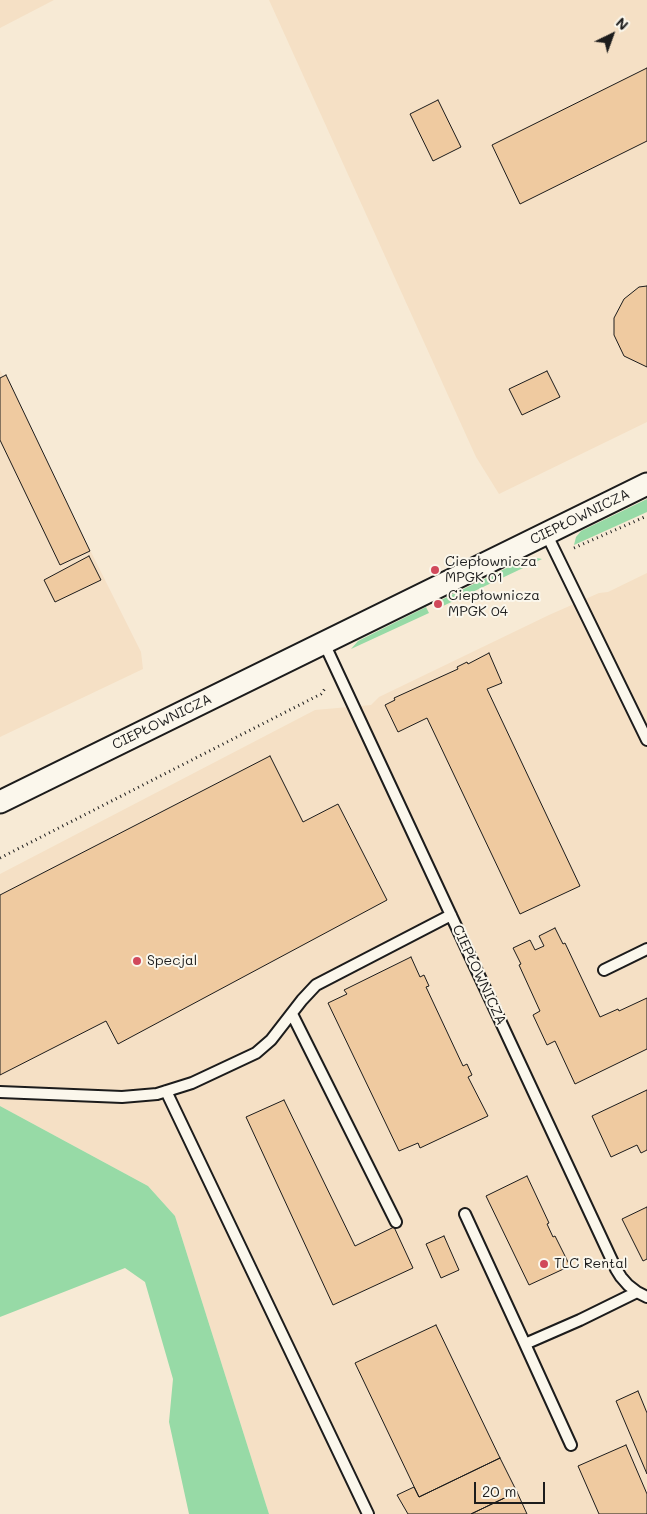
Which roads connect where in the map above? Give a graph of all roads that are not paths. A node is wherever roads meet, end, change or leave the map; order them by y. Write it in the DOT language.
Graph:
graph roads {
  1 [pos="647,484"];
  2 [pos="546,533"];
  3 [pos="324,643"];
  4 [pos="647,740"];
  5 [pos="0,802"];
  6 [pos="451,915"];
  7 [pos="647,949"];
  8 [pos="604,970"];
  9 [pos="292,1014"];
  10 [pos="166,1091"];
  11 [pos="0,1092"];
  12 [pos="465,1214"];
  13 [pos="396,1222"];
  14 [pos="644,1297"];
  15 [pos="524,1344"];
  16 [pos="571,1445"];
  17 [pos="368,1514"];
  1 -- 2 [label="street, CIEPŁOWNICZA"];
  2 -- 3 [label="street, CIEPŁOWNICZA"];
  2 -- 4 [label="lane"];
  3 -- 5 [label="street, CIEPŁOWNICZA"];
  3 -- 6 [label="lane, CIEPŁOWNICZA"];
  6 -- 9 [label="lane"];
  6 -- 14 [label="lane, CIEPŁOWNICZA"];
  7 -- 8 [label="lane"];
  9 -- 10 [label="lane"];
  9 -- 13 [label="lane"];
  10 -- 11 [label="lane"];
  10 -- 17 [label="lane"];
  12 -- 15 [label="lane"];
  14 -- 15 [label="lane"];
  15 -- 16 [label="lane"];
}
